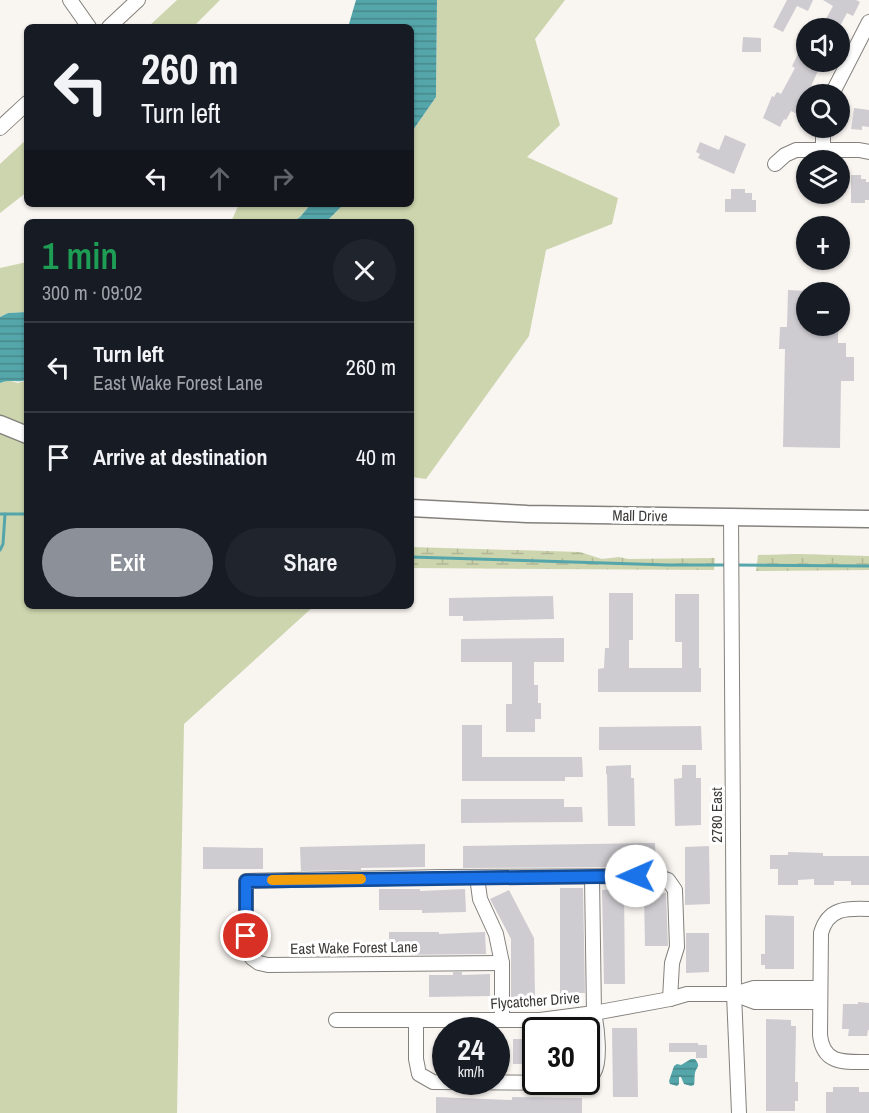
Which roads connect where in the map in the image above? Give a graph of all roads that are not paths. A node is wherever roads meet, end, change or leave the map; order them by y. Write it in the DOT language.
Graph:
graph roads {
  1 [pos="70,0"];
  2 [pos="138,0"];
  3 [pos="869,22"];
  4 [pos="87,24"];
  5 [pos="112,24"];
  6 [pos="837,84"];
  7 [pos="24,106"];
  8 [pos="0,128"];
  9 [pos="823,138"];
  10 [pos="796,150"];
  11 [pos="823,150"];
  12 [pos="850,150"];
  13 [pos="869,152"];
  14 [pos="775,164"];
  15 [pos="0,424"];
  16 [pos="24,434"];
  17 [pos="414,508"];
  18 [pos="731,517"];
  19 [pos="869,519"];
  20 [pos="477,877"];
  21 [pos="592,877"];
  22 [pos="869,909"];
  23 [pos="502,963"];
  24 [pos="734,994"];
  25 [pos="820,995"];
  26 [pos="670,999"];
  27 [pos="594,1013"];
  28 [pos="502,1017"];
  29 [pos="595,1017"];
  30 [pos="336,1020"];
  31 [pos="510,1020"];
  32 [pos="416,1021"];
  33 [pos="432,1021"];
  34 [pos="869,1062"];
  35 [pos="522,1083"];
  36 [pos="739,1113"];
  1 -- 4 [label="street"];
  2 -- 5 [label="street"];
  3 -- 6 [label="street"];
  7 -- 8 [label="street"];
  9 -- 11 [label="street"];
  10 -- 14 [label="street"];
  12 -- 13 [label="street"];
  15 -- 16 [label="main road"];
  17 -- 18 [label="main road, Mall Drive"];
  18 -- 19 [label="main road, Mall Drive"];
  18 -- 24 [label="street, 2780 East"];
  20 -- 21 [label="street"];
  20 -- 23 [label="street"];
  20 -- 23 [label="street, East Wake Forest Lane"];
  21 -- 26 [label="street"];
  21 -- 27 [label="street"];
  22 -- 25 [label="street"];
  23 -- 28 [label="street"];
  24 -- 25 [label="street, Flycatcher Drive"];
  24 -- 26 [label="street, Flycatcher Drive"];
  24 -- 36 [label="street, 2780 East"];
  25 -- 34 [label="street"];
  26 -- 27 [label="street, Flycatcher Drive"];
  27 -- 29 [label="street"];
  27 -- 31 [label="street, Flycatcher Drive"];
  30 -- 32 [label="street, Flycatcher Drive"];
  32 -- 33 [label="street, Flycatcher Drive"];
  32 -- 35 [label="street"];
}
